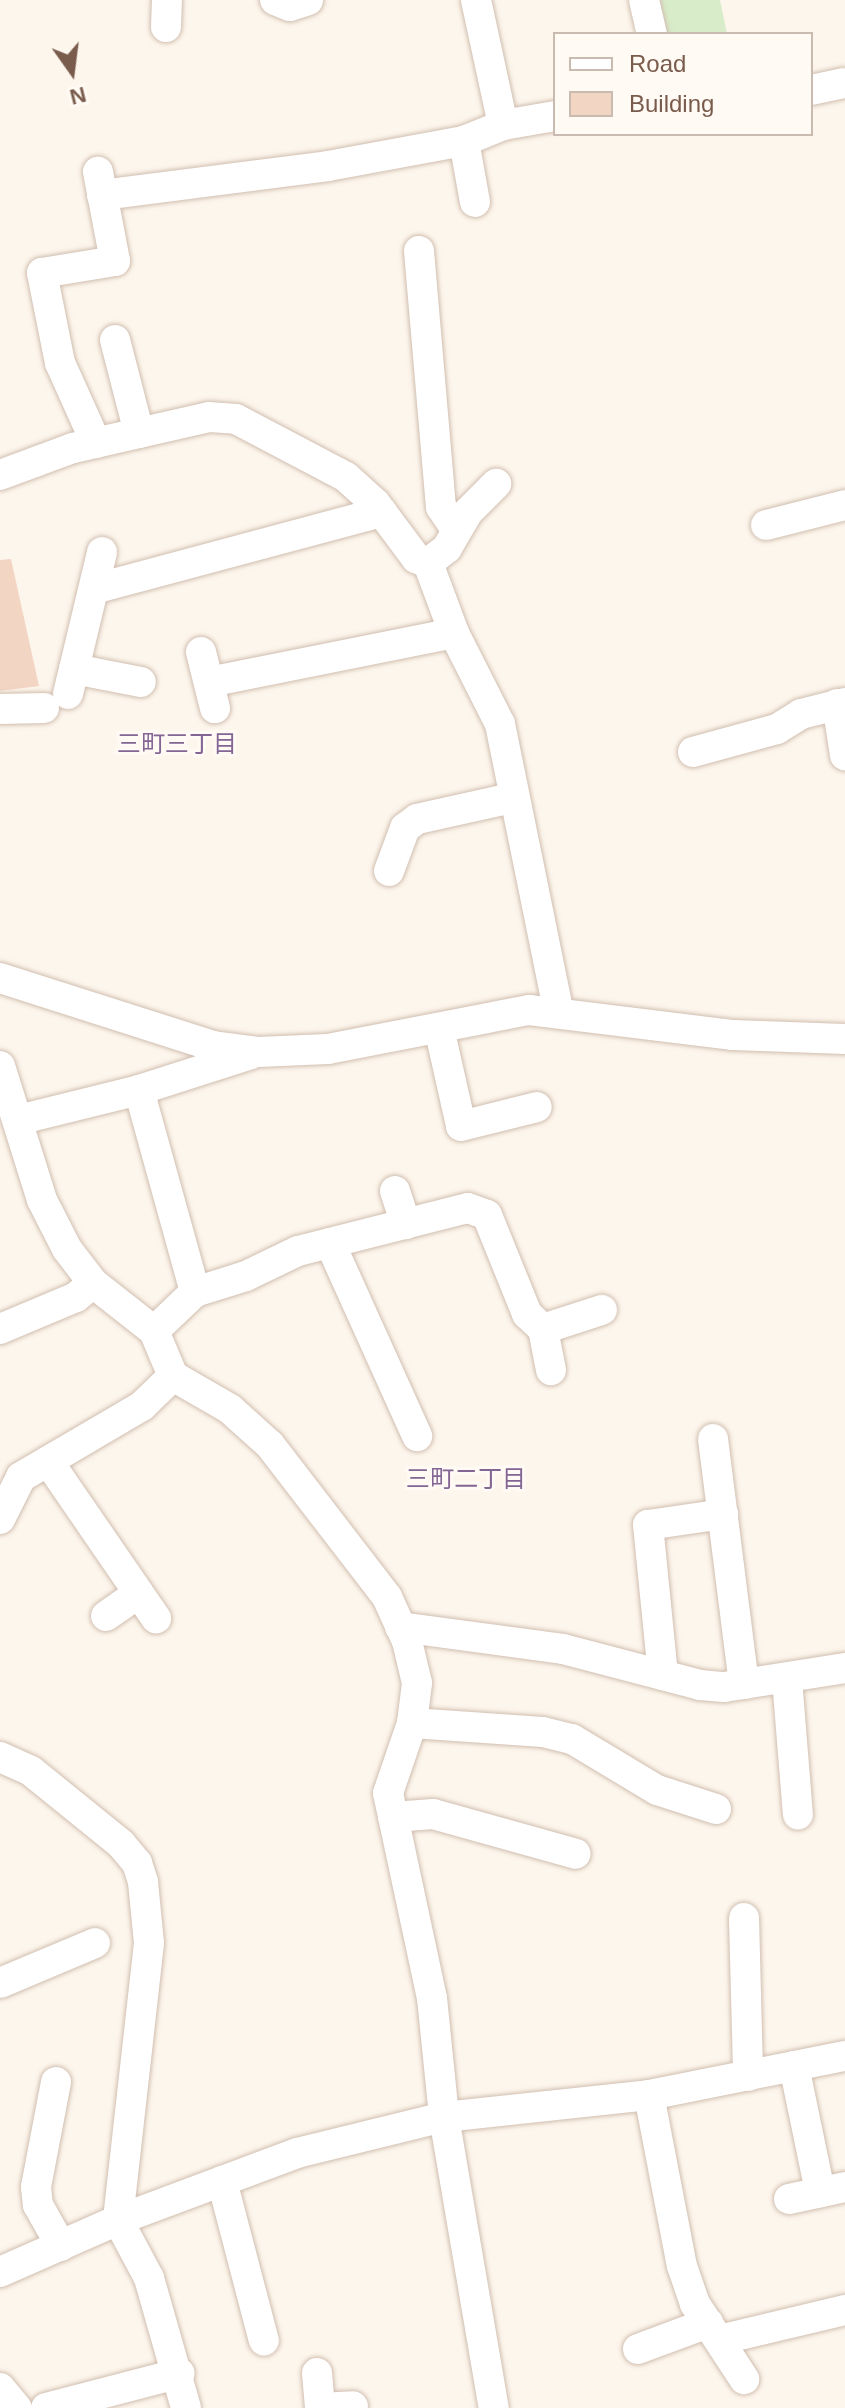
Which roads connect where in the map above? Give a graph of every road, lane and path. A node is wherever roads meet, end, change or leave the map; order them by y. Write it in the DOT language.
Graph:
graph roads {
  1 [pos="275,0"];
  2 [pos="308,0"];
  3 [pos="476,0"];
  4 [pos="644,0"];
  5 [pos="652,32"];
  6 [pos="843,83"];
  7 [pos="813,90"];
  8 [pos="553,116"];
  9 [pos="503,125"];
  10 [pos="464,141"];
  11 [pos="475,202"];
  12 [pos="419,251"];
  13 [pos="115,340"];
  14 [pos="139,433"];
  15 [pos="96,443"];
  16 [pos="0,475"];
  17 [pos="496,484"];
  18 [pos="845,505"];
  19 [pos="382,512"];
  20 [pos="766,525"];
  21 [pos="456,529"];
  22 [pos="102,552"];
  23 [pos="428,563"];
  24 [pos="94,589"];
  25 [pos="454,633"];
  26 [pos="201,652"];
  27 [pos="141,682"];
  28 [pos="62,690"];
  29 [pos="841,704"];
  30 [pos="0,709"];
  31 [pos="693,752"];
  32 [pos="845,755"];
  33 [pos="512,798"];
  34 [pos="389,871"];
  35 [pos="0,978"];
  36 [pos="558,1010"];
  37 [pos="439,1028"];
  38 [pos="845,1039"];
  39 [pos="258,1052"];
  40 [pos="0,1066"];
  41 [pos="139,1090"];
  42 [pos="537,1107"];
  43 [pos="18,1120"];
  44 [pos="395,1191"];
  45 [pos="406,1224"];
  46 [pos="330,1243"];
  47 [pos="93,1283"];
  48 [pos="195,1292"];
  49 [pos="602,1310"];
  50 [pos="0,1329"];
  51 [pos="543,1329"];
  52 [pos="154,1331"];
  53 [pos="551,1370"];
  54 [pos="173,1376"];
  55 [pos="417,1436"];
  56 [pos="713,1439"];
  57 [pos="48,1461"];
  58 [pos="723,1514"];
  59 [pos="0,1519"];
  60 [pos="138,1594"];
  61 [pos="106,1616"];
  62 [pos="156,1618"];
  63 [pos="400,1627"];
  64 [pos="845,1668"];
  65 [pos="663,1675"];
  66 [pos="787,1679"];
  67 [pos="744,1684"];
  68 [pos="412,1723"];
  69 [pos="0,1757"];
  70 [pos="716,1809"];
  71 [pos="798,1815"];
  72 [pos="393,1817"];
  73 [pos="576,1854"];
  74 [pos="744,1918"];
  75 [pos="95,1943"];
  76 [pos="0,1983"];
  77 [pos="845,2056"];
  78 [pos="794,2066"];
  79 [pos="748,2076"];
  80 [pos="56,2082"];
  81 [pos="649,2095"];
  82 [pos="444,2117"];
  83 [pos="222,2181"];
  84 [pos="833,2189"];
  85 [pos="789,2199"];
  86 [pos="118,2220"];
  87 [pos="61,2246"];
  88 [pos="0,2272"];
  89 [pos="845,2310"];
  90 [pos="713,2332"];
  91 [pos="264,2341"];
  92 [pos="638,2349"];
  93 [pos="180,2373"];
  94 [pos="317,2373"];
  95 [pos="744,2379"];
  96 [pos="0,2388"];
  97 [pos="353,2406"];
  98 [pos="17,2408"];
  99 [pos="46,2408"];
  100 [pos="186,2408"];
  101 [pos="320,2408"];
  102 [pos="494,2408"];
  1 -- 2 [label="street"];
  3 -- 9 [label="street"];
  4 -- 5 [label="street"];
  6 -- 7 [label="street"];
  8 -- 9 [label="street"];
  9 -- 10 [label="street"];
  10 -- 11 [label="street"];
  10 -- 15 [label="street"];
  12 -- 21 [label="street"];
  13 -- 14 [label="street"];
  14 -- 15 [label="street"];
  14 -- 19 [label="street"];
  15 -- 16 [label="street"];
  17 -- 21 [label="street"];
  18 -- 20 [label="street"];
  19 -- 23 [label="street"];
  19 -- 24 [label="street"];
  21 -- 23 [label="street"];
  22 -- 24 [label="street"];
  23 -- 25 [label="street"];
  24 -- 28 [label="street"];
  25 -- 26 [label="street"];
  25 -- 33 [label="street"];
  27 -- 28 [label="street"];
  28 -- 30 [label="street"];
  29 -- 31 [label="street"];
  29 -- 32 [label="street"];
  33 -- 34 [label="street"];
  33 -- 36 [label="street"];
  35 -- 39 [label="street"];
  36 -- 37 [label="street"];
  36 -- 38 [label="street"];
  37 -- 39 [label="street"];
  37 -- 42 [label="street"];
  39 -- 41 [label="street"];
  40 -- 43 [label="street"];
  41 -- 43 [label="street"];
  41 -- 48 [label="street"];
  43 -- 47 [label="street"];
  44 -- 45 [label="street"];
  45 -- 46 [label="street"];
  45 -- 51 [label="street"];
  46 -- 48 [label="street"];
  46 -- 55 [label="street"];
  47 -- 50 [label="street"];
  47 -- 52 [label="street"];
  48 -- 52 [label="street"];
  49 -- 51 [label="street"];
  51 -- 53 [label="street"];
  52 -- 54 [label="street"];
  54 -- 57 [label="street"];
  54 -- 63 [label="street"];
  56 -- 58 [label="street"];
  57 -- 59 [label="street"];
  57 -- 60 [label="street"];
  58 -- 65 [label="street"];
  58 -- 67 [label="street"];
  60 -- 61 [label="street"];
  60 -- 62 [label="street"];
  63 -- 65 [label="street"];
  63 -- 68 [label="street"];
  64 -- 66 [label="street"];
  65 -- 67 [label="street"];
  66 -- 67 [label="street"];
  66 -- 71 [label="street"];
  68 -- 70 [label="street"];
  68 -- 72 [label="street"];
  69 -- 86 [label="street"];
  72 -- 73 [label="street"];
  72 -- 82 [label="street"];
  74 -- 79 [label="street"];
  75 -- 76 [label="street"];
  77 -- 78 [label="street"];
  78 -- 79 [label="street"];
  78 -- 84 [label="street"];
  79 -- 81 [label="street"];
  80 -- 87 [label="street"];
  81 -- 82 [label="street"];
  81 -- 90 [label="street"];
  82 -- 83 [label="street"];
  82 -- 102 [label="street"];
  83 -- 86 [label="street"];
  83 -- 91 [label="street"];
  84 -- 85 [label="street"];
  86 -- 87 [label="street"];
  86 -- 93 [label="street"];
  87 -- 88 [label="street"];
  89 -- 90 [label="street"];
  90 -- 92 [label="street"];
  90 -- 95 [label="street"];
  93 -- 99 [label="street"];
  93 -- 100 [label="street"];
  94 -- 101 [label="street"];
  96 -- 98 [label="street"];
  97 -- 101 [label="street"];
}
